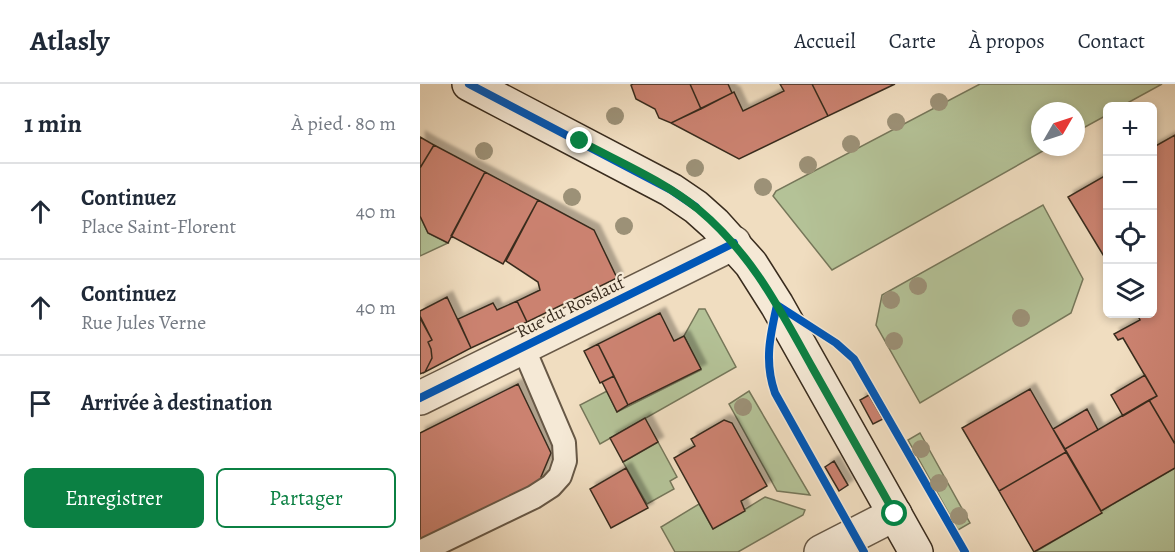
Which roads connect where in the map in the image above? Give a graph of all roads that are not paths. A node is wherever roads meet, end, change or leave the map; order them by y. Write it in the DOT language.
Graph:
graph roads {
  1 [pos="469,84"];
  2 [pos="734,243"];
  3 [pos="523,347"];
  4 [pos="420,398"];
  5 [pos="895,514"];
  6 [pos="420,552"];
  7 [pos="821,552"];
  8 [pos="915,552"];
  1 -- 2 [label="main road"];
  2 -- 3 [label="main road, Rue du Rosslauf"];
  2 -- 5 [label="main road"];
  3 -- 4 [label="main road, Rue du Rosslauf"];
  3 -- 6 [label="lane"];
  5 -- 7 [label="main road"];
  5 -- 8 [label="main road"];
}
